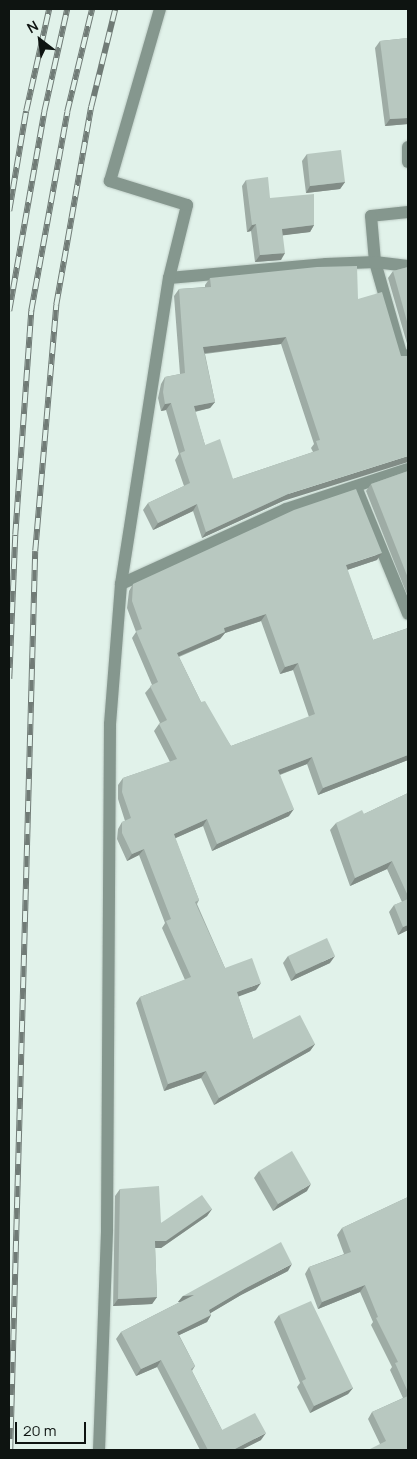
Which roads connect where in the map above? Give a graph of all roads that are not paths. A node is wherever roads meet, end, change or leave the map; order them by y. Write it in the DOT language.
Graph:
graph roads {
  1 [pos="160,9"];
  2 [pos="408,147"];
  3 [pos="408,162"];
  4 [pos="408,212"];
  5 [pos="375,262"];
  6 [pos="408,266"];
  7 [pos="169,278"];
  8 [pos="408,355"];
  9 [pos="408,469"];
  10 [pos="356,487"];
  11 [pos="121,584"];
  12 [pos="408,614"];
  13 [pos="99,1450"];
  1 -- 7 [label="street"];
  2 -- 3 [label="street"];
  4 -- 5 [label="street"];
  5 -- 6 [label="street"];
  5 -- 7 [label="street"];
  5 -- 8 [label="street"];
  7 -- 11 [label="street"];
  9 -- 10 [label="street"];
  10 -- 11 [label="street"];
  10 -- 12 [label="street"];
  11 -- 13 [label="street"];
}
